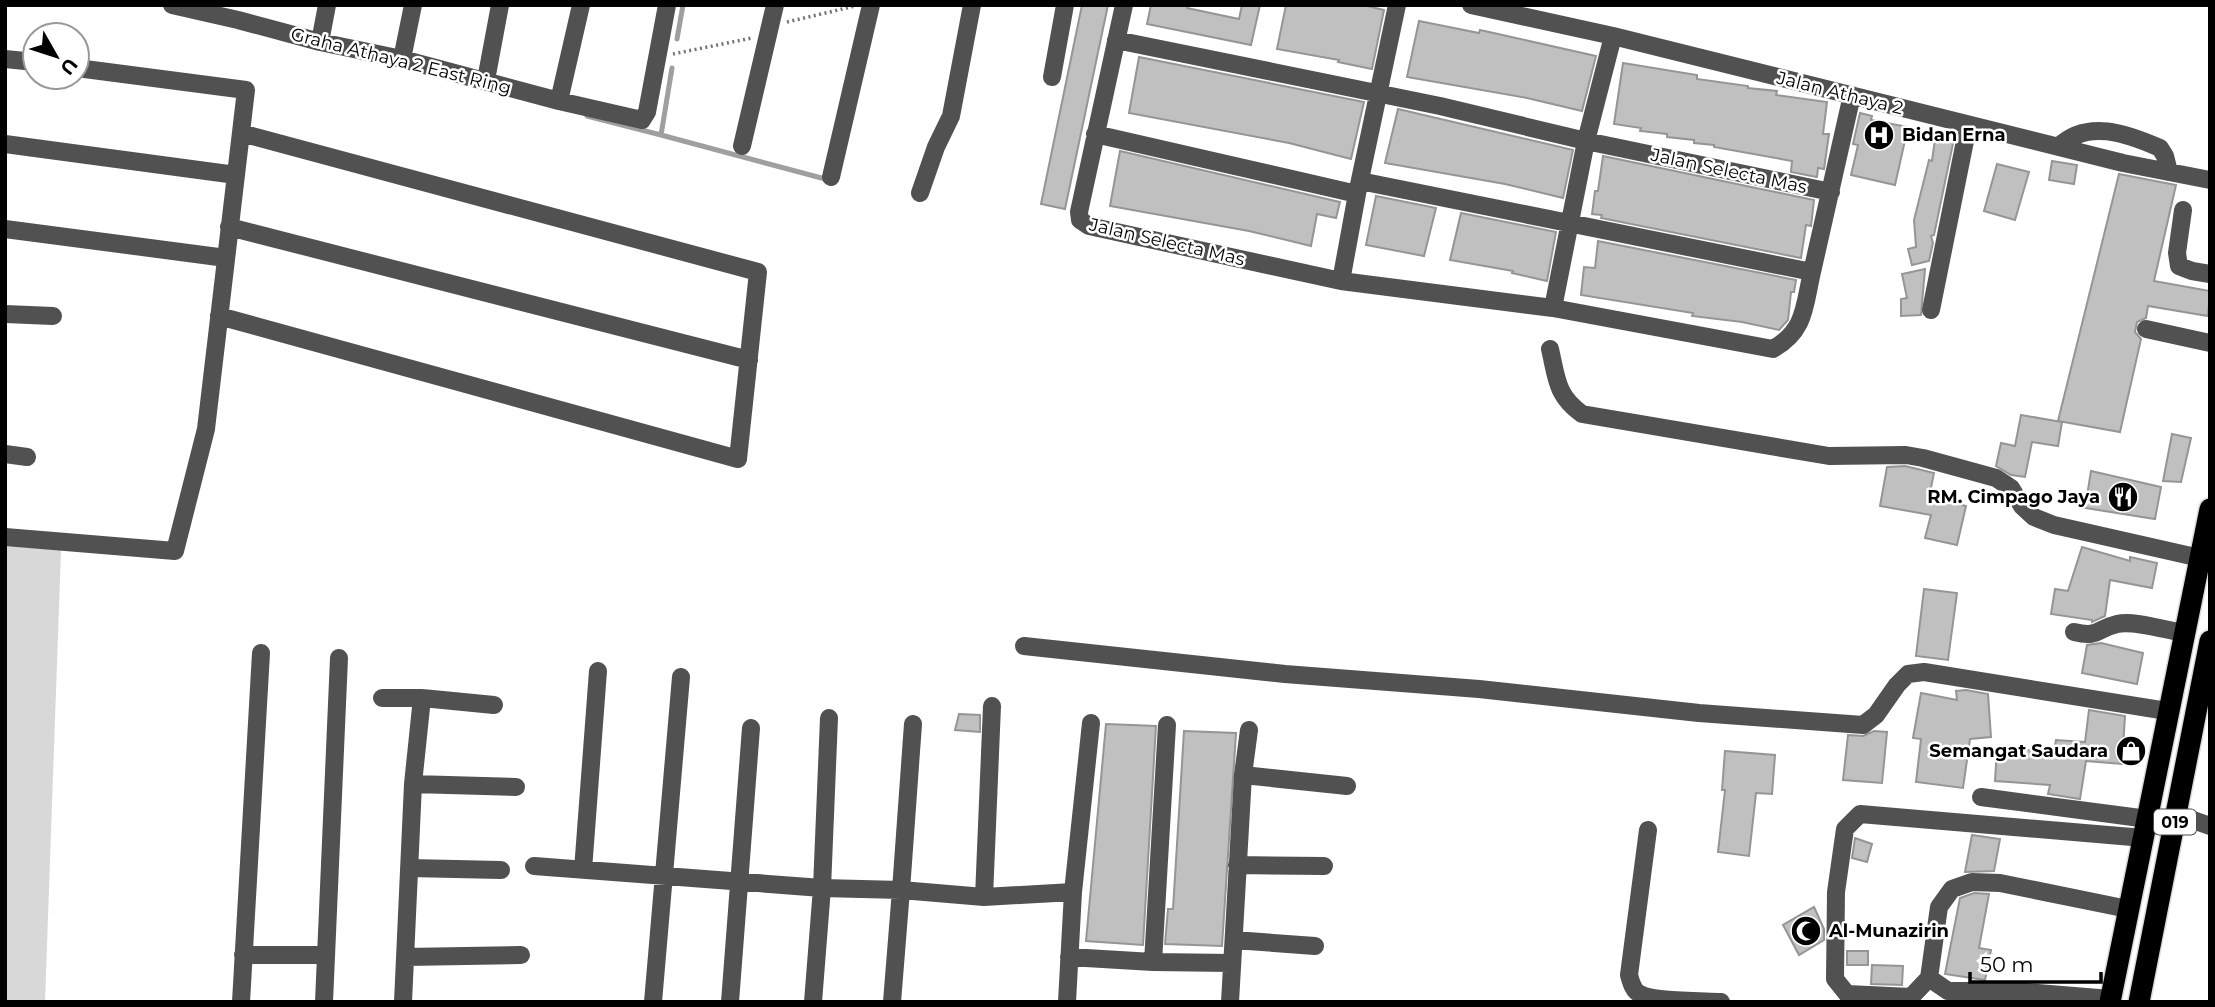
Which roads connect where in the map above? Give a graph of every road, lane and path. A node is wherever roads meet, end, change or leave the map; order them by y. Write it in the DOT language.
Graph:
graph roads {
  1 [pos="172,5"];
  2 [pos="327,5"];
  3 [pos="413,5"];
  4 [pos="500,5"];
  5 [pos="581,5"];
  6 [pos="667,5"];
  7 [pos="775,5"];
  8 [pos="871,5"];
  9 [pos="972,5"];
  10 [pos="1065,5"];
  11 [pos="1124,5"];
  12 [pos="1397,5"];
  13 [pos="1471,5"];
  14 [pos="240,12"];
  15 [pos="1613,36"];
  16 [pos="1116,40"];
  17 [pos="320,42"];
  18 [pos="402,59"];
  19 [pos="91,70"];
  20 [pos="1052,77"];
  21 [pos="486,80"];
  22 [pos="1379,94"];
  23 [pos="1852,95"];
  24 [pos="559,101"];
  25 [pos="1968,126"];
  26 [pos="241,133"];
  27 [pos="1095,134"];
  28 [pos="1586,141"];
  29 [pos="5,144"];
  30 [pos="742,146"];
  31 [pos="2058,147"];
  32 [pos="2169,172"];
  33 [pos="236,175"];
  34 [pos="831,177"];
  35 [pos="2210,180"];
  36 [pos="1358,188"];
  37 [pos="1831,192"];
  38 [pos="920,193"];
  39 [pos="2183,210"];
  40 [pos="1571,224"];
  41 [pos="229,227"];
  42 [pos="5,229"];
  43 [pos="226,258"];
  44 [pos="1812,272"];
  45 [pos="2210,274"];
  46 [pos="1341,281"];
  47 [pos="1553,308"];
  48 [pos="1931,310"];
  49 [pos="5,314"];
  50 [pos="53,316"];
  51 [pos="219,316"];
  52 [pos="2146,329"];
  53 [pos="2210,343"];
  54 [pos="1550,349"];
  55 [pos="749,360"];
  56 [pos="5,454"];
  57 [pos="27,457"];
  58 [pos="2210,509"];
  59 [pos="5,537"];
  60 [pos="2200,558"];
  61 [pos="2074,632"];
  62 [pos="2184,633"];
  63 [pos="2210,641"];
  64 [pos="1024,646"];
  65 [pos="261,653"];
  66 [pos="339,658"];
  67 [pos="598,671"];
  68 [pos="681,677"];
  69 [pos="382,698"];
  70 [pos="422,698"];
  71 [pos="494,705"];
  72 [pos="992,706"];
  73 [pos="2167,711"];
  74 [pos="829,718"];
  75 [pos="1091,723"];
  76 [pos="914,724"];
  77 [pos="1167,725"];
  78 [pos="751,728"];
  79 [pos="1249,730"];
  80 [pos="1243,775"];
  81 [pos="413,784"];
  82 [pos="1347,786"];
  83 [pos="516,787"];
  84 [pos="1981,797"];
  85 [pos="2176,814"];
  86 [pos="2210,826"];
  87 [pos="2146,829"];
  88 [pos="1648,830"];
  89 [pos="1237,865"];
  90 [pos="534,866"];
  91 [pos="1324,866"];
  92 [pos="409,869"];
  93 [pos="501,870"];
  94 [pos="583,870"];
  95 [pos="663,874"];
  96 [pos="739,883"];
  97 [pos="822,888"];
  98 [pos="901,890"];
  99 [pos="1073,892"];
  100 [pos="984,897"];
  101 [pos="2128,909"];
  102 [pos="1234,940"];
  103 [pos="1315,946"];
  104 [pos="243,955"];
  105 [pos="326,955"];
  106 [pos="521,955"];
  107 [pos="405,957"];
  108 [pos="1069,957"];
  109 [pos="1153,962"];
  110 [pos="1231,963"];
  111 [pos="1929,978"];
  112 [pos="1944,996"];
  113 [pos="2110,1000"];
  114 [pos="241,1002"];
  115 [pos="324,1002"];
  116 [pos="403,1002"];
  117 [pos="653,1002"];
  118 [pos="730,1002"];
  119 [pos="813,1002"];
  120 [pos="892,1002"];
  121 [pos="1067,1002"];
  122 [pos="1230,1002"];
  123 [pos="1721,1002"];
  124 [pos="2139,1002"];
  1 -- 14 [label="street, Graha Athaya 2 East Ring"];
  2 -- 17 [label="street"];
  3 -- 18 [label="street"];
  4 -- 21 [label="street"];
  5 -- 24 [label="street"];
  6 -- 24 [label="street, Graha Athaya 2 East Ring"];
  7 -- 30 [label="street"];
  8 -- 34 [label="street"];
  9 -- 38 [label="street"];
  10 -- 20 [label="street"];
  11 -- 16 [label="street, Jalan Selecta Mas"];
  12 -- 22 [label="street"];
  13 -- 15 [label="street, Jalan Athaya 2"];
  14 -- 17 [label="street, Graha Athaya 2 East Ring"];
  15 -- 23 [label="street, Jalan Athaya 2"];
  15 -- 28 [label="street"];
  16 -- 22 [label="street, Jalan Selecta Mas"];
  16 -- 27 [label="street, Jalan Selecta Mas"];
  17 -- 18 [label="street, Graha Athaya 2 East Ring"];
  18 -- 21 [label="street, Graha Athaya 2 East Ring"];
  19 -- 26 [label="street"];
  21 -- 24 [label="street, Graha Athaya 2 East Ring"];
  22 -- 28 [label="street, Jalan Selecta Mas"];
  22 -- 36 [label="street"];
  23 -- 25 [label="street, Jalan Athaya 2"];
  23 -- 37 [label="street, Jalan Selecta Mas"];
  25 -- 31 [label="street, Jalan Athaya 2"];
  25 -- 48 [label="street"];
  26 -- 33 [label="street"];
  26 -- 55 [label="street"];
  27 -- 36 [label="street"];
  27 -- 46 [label="street, Jalan Selecta Mas"];
  28 -- 37 [label="street, Jalan Selecta Mas"];
  28 -- 40 [label="street"];
  29 -- 33 [label="street"];
  31 -- 32 [label="street, Jalan Athaya 2"];
  31 -- 32 [label="street"];
  32 -- 35 [label="street, Jalan Athaya 2"];
  33 -- 41 [label="street"];
  36 -- 40 [label="street"];
  36 -- 46 [label="street"];
  37 -- 44 [label="street, Jalan Selecta Mas"];
  39 -- 45 [label="street"];
  40 -- 44 [label="street"];
  40 -- 47 [label="street"];
  41 -- 43 [label="street"];
  41 -- 55 [label="street"];
  42 -- 43 [label="street"];
  43 -- 51 [label="street"];
  44 -- 47 [label="street, Jalan Selecta Mas"];
  46 -- 47 [label="street, Jalan Selecta Mas"];
  49 -- 50 [label="street"];
  51 -- 55 [label="street"];
  51 -- 59 [label="street"];
  52 -- 53 [label="street"];
  54 -- 60 [label="street"];
  56 -- 57 [label="street"];
  58 -- 60 [label="highway, 019"];
  60 -- 62 [label="highway, 019"];
  61 -- 62 [label="street"];
  62 -- 73 [label="highway, 019"];
  63 -- 85 [label="highway, 019"];
  64 -- 73 [label="street"];
  65 -- 104 [label="street"];
  66 -- 105 [label="street"];
  67 -- 94 [label="street"];
  68 -- 95 [label="street"];
  69 -- 70 [label="street"];
  70 -- 71 [label="street"];
  70 -- 81 [label="street"];
  72 -- 100 [label="street"];
  73 -- 87 [label="highway, 019"];
  74 -- 97 [label="street"];
  75 -- 99 [label="street"];
  76 -- 98 [label="street"];
  77 -- 109 [label="street"];
  78 -- 96 [label="street"];
  79 -- 80 [label="street"];
  80 -- 82 [label="street"];
  80 -- 89 [label="street"];
  81 -- 83 [label="street"];
  81 -- 92 [label="street"];
  84 -- 87 [label="street"];
  85 -- 86 [label="street"];
  85 -- 124 [label="highway, 019"];
  87 -- 101 [label="highway, 019"];
  87 -- 111 [label="street"];
  88 -- 123 [label="street"];
  89 -- 91 [label="street"];
  89 -- 102 [label="street"];
  90 -- 94 [label="street"];
  92 -- 93 [label="street"];
  92 -- 107 [label="street"];
  94 -- 95 [label="street"];
  95 -- 96 [label="street"];
  95 -- 117 [label="street"];
  96 -- 97 [label="street"];
  96 -- 118 [label="street"];
  97 -- 98 [label="street"];
  97 -- 119 [label="street"];
  98 -- 100 [label="street"];
  98 -- 120 [label="street"];
  99 -- 100 [label="street"];
  99 -- 108 [label="street"];
  101 -- 111 [label="street"];
  101 -- 113 [label="highway, 019"];
  102 -- 103 [label="street"];
  102 -- 110 [label="street"];
  104 -- 105 [label="street"];
  104 -- 114 [label="street"];
  105 -- 115 [label="street"];
  106 -- 107 [label="street"];
  107 -- 116 [label="street"];
  108 -- 109 [label="street"];
  108 -- 121 [label="street"];
  109 -- 110 [label="street"];
  110 -- 122 [label="street"];
  111 -- 112 [label="street"];
  112 -- 113 [label="street"];
}
